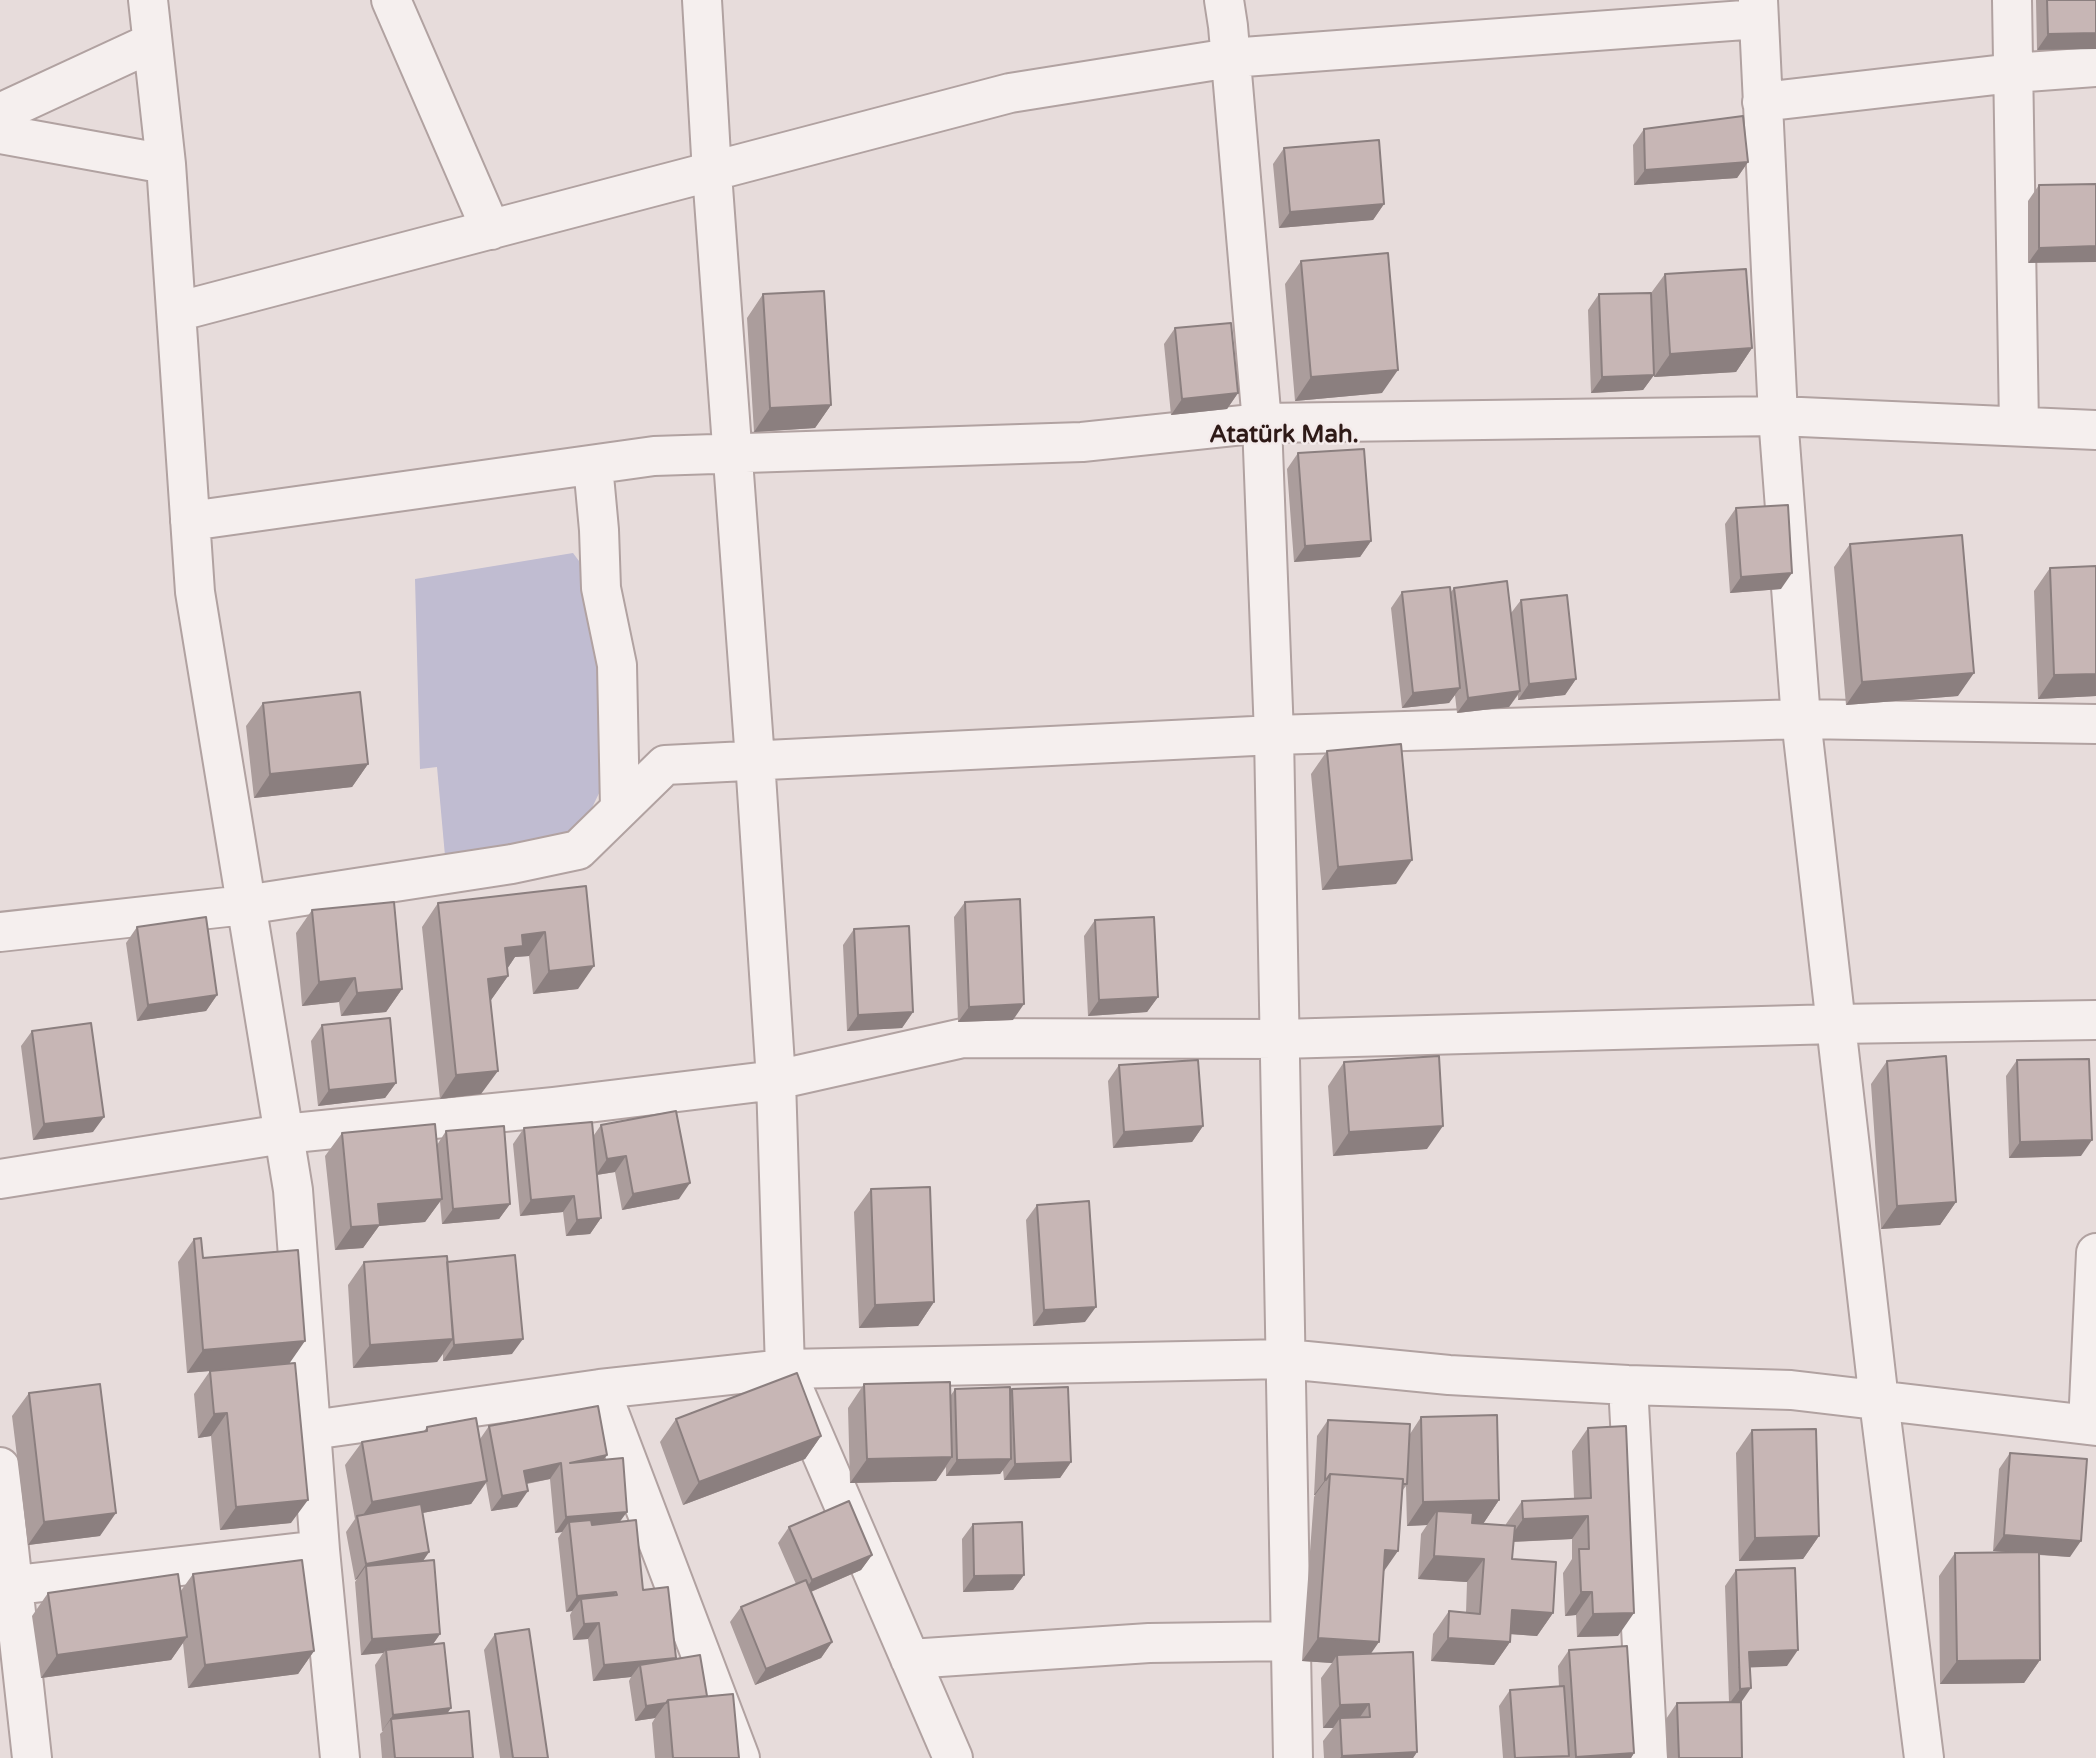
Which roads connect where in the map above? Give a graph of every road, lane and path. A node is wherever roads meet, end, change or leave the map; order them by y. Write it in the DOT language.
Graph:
graph roads {
  1 [pos="148,0"];
  2 [pos="391,0"];
  3 [pos="702,0"];
  4 [pos="1224,0"];
  5 [pos="2012,0"];
  6 [pos="1758,9"];
  7 [pos="151,43"];
  8 [pos="1230,58"];
  9 [pos="2096,67"];
  10 [pos="2013,73"];
  11 [pos="1762,102"];
  12 [pos="0,113"];
  13 [pos="0,134"];
  14 [pos="166,164"];
  15 [pos="712,173"];
  16 [pos="491,230"];
  17 [pos="176,312"];
  18 [pos="1778,416"];
  19 [pos="1262,423"];
  20 [pos="2019,426"];
  21 [pos="2096,430"];
  22 [pos="733,454"];
  23 [pos="593,465"];
  24 [pos="190,521"];
  25 [pos="1801,719"];
  26 [pos="2096,724"];
  27 [pos="1275,735"];
  28 [pos="755,760"];
  29 [pos="620,808"];
  30 [pos="244,905"];
  31 [pos="0,932"];
  32 [pos="2096,1020"];
  33 [pos="1836,1024"];
  34 [pos="1279,1039"];
  35 [pos="776,1080"];
  36 [pos="283,1134"];
  37 [pos="0,1179"];
  38 [pos="2096,1253"];
  39 [pos="1286,1359"];
  40 [pos="785,1369"];
  41 [pos="1628,1385"];
  42 [pos="600,1390"];
  43 [pos="1879,1401"];
  44 [pos="2092,1425"];
  45 [pos="312,1430"];
  46 [pos="0,1467"];
  47 [pos="320,1550"];
  48 [pos="6,1586"];
  49 [pos="1291,1642"];
  50 [pos="910,1659"];
  51 [pos="33,1758"];
  52 [pos="340,1758"];
  53 [pos="740,1758"];
  54 [pos="953,1758"];
  55 [pos="1293,1758"];
  56 [pos="1648,1758"];
  57 [pos="1924,1758"];
  1 -- 7 [label="street"];
  2 -- 16 [label="street"];
  3 -- 15 [label="street"];
  4 -- 8 [label="street"];
  5 -- 10 [label="street"];
  6 -- 8 [label="street"];
  6 -- 11 [label="street"];
  7 -- 12 [label="street"];
  7 -- 14 [label="street"];
  8 -- 15 [label="street"];
  8 -- 19 [label="street"];
  9 -- 10 [label="street"];
  10 -- 11 [label="street"];
  10 -- 20 [label="street"];
  11 -- 18 [label="street"];
  13 -- 14 [label="street"];
  14 -- 17 [label="street"];
  15 -- 16 [label="street"];
  15 -- 22 [label="street"];
  16 -- 17 [label="street"];
  17 -- 24 [label="street"];
  18 -- 19 [label="street"];
  18 -- 20 [label="street"];
  18 -- 25 [label="street"];
  19 -- 22 [label="street"];
  19 -- 27 [label="street"];
  20 -- 21 [label="street"];
  22 -- 23 [label="street"];
  22 -- 28 [label="street"];
  23 -- 24 [label="street"];
  23 -- 29 [label="street"];
  24 -- 30 [label="street"];
  25 -- 26 [label="street"];
  25 -- 27 [label="street"];
  25 -- 33 [label="street"];
  27 -- 28 [label="street"];
  27 -- 34 [label="street"];
  28 -- 29 [label="street"];
  28 -- 35 [label="street"];
  29 -- 30 [label="street"];
  30 -- 31 [label="street"];
  30 -- 36 [label="street"];
  32 -- 33 [label="street"];
  33 -- 34 [label="street"];
  33 -- 43 [label="street"];
  34 -- 35 [label="street"];
  34 -- 39 [label="street"];
  35 -- 36 [label="street"];
  35 -- 40 [label="street"];
  36 -- 37 [label="street"];
  36 -- 45 [label="street"];
  38 -- 44 [label="street"];
  39 -- 40 [label="street"];
  39 -- 41 [label="street"];
  39 -- 49 [label="street"];
  40 -- 42 [label="street"];
  40 -- 50 [label="street"];
  41 -- 43 [label="street"];
  41 -- 56 [label="street"];
  42 -- 45 [label="street"];
  42 -- 53 [label="street"];
  43 -- 44 [label="street"];
  43 -- 57 [label="street"];
  45 -- 47 [label="street"];
  46 -- 48 [label="street"];
  47 -- 48 [label="street"];
  47 -- 52 [label="street"];
  48 -- 51 [label="street"];
  49 -- 50 [label="street"];
  49 -- 55 [label="street"];
  50 -- 54 [label="street"];
}
